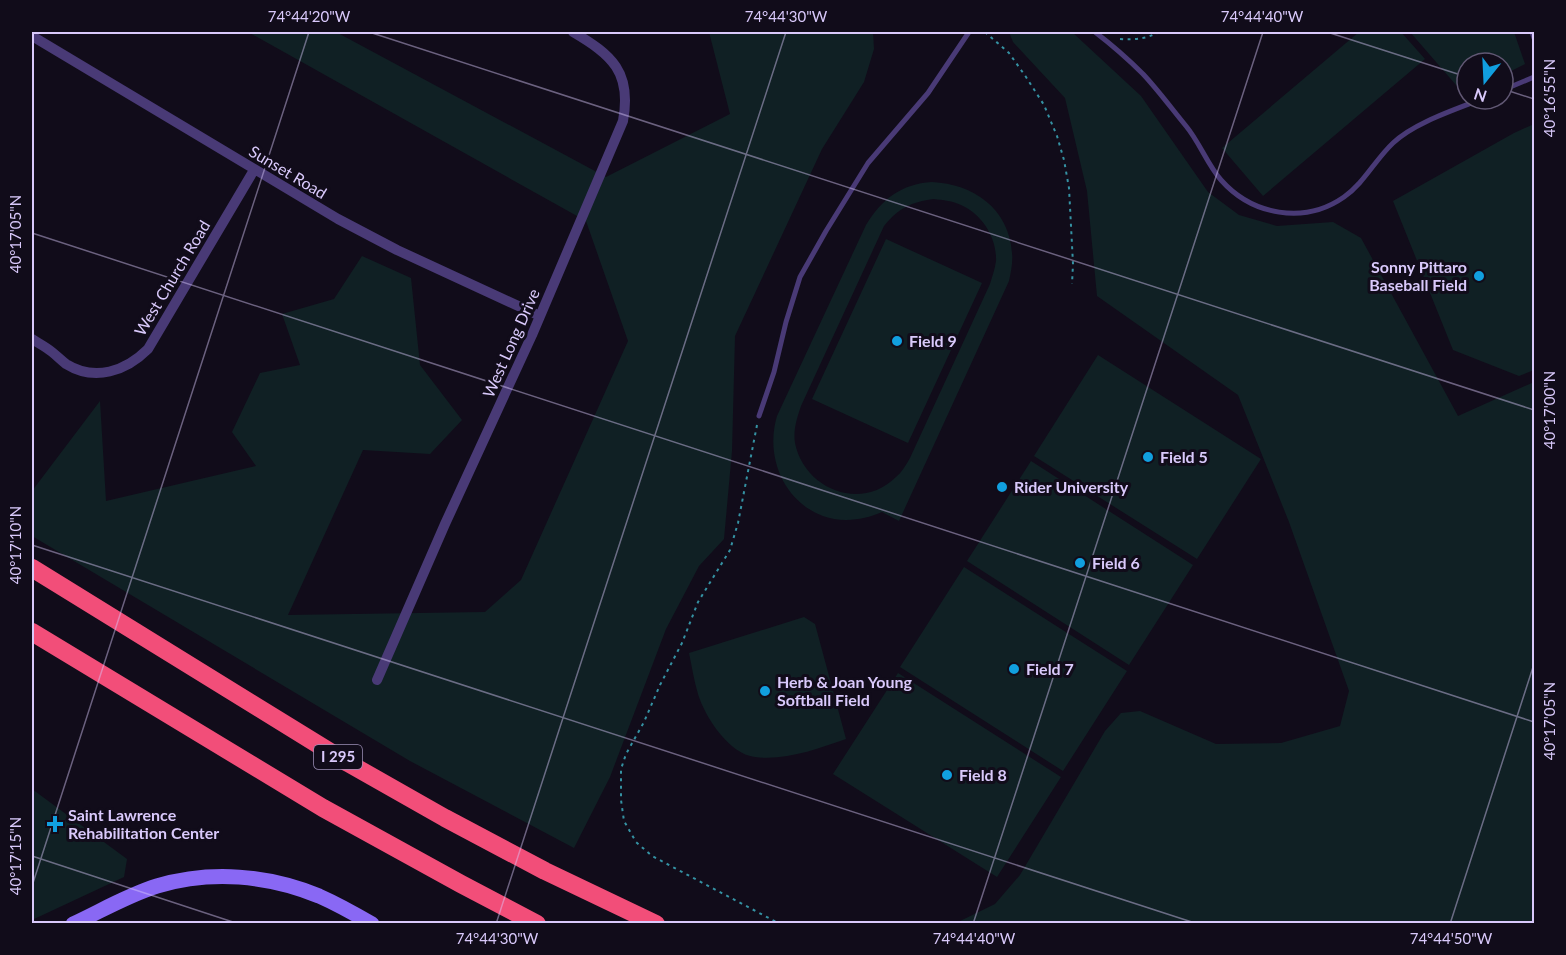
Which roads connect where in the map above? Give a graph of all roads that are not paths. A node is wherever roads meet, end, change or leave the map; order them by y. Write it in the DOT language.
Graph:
graph roads {
  1 [pos="573,32"];
  2 [pos="969,32"];
  3 [pos="1095,32"];
  4 [pos="1532,32"];
  5 [pos="32,36"];
  6 [pos="1534,38"];
  7 [pos="1534,77"];
  8 [pos="1515,85"];
  9 [pos="1455,110"];
  10 [pos="254,170"];
  11 [pos="540,316"];
  12 [pos="32,339"];
  13 [pos="759,416"];
  14 [pos="32,568"];
  15 [pos="32,632"];
  16 [pos="377,680"];
  17 [pos="73,924"];
  18 [pos="372,924"];
  19 [pos="537,924"];
  20 [pos="656,924"];
  1 -- 11 [label="street, West Long Drive"];
  2 -- 13 [label="lane"];
  3 -- 9 [label="lane"];
  4 -- 6 [label="lane"];
  5 -- 10 [label="street, Sunset Road"];
  7 -- 8 [label="lane"];
  10 -- 11 [label="street, Sunset Road"];
  10 -- 12 [label="street, West Church Road"];
  11 -- 16 [label="street, West Long Drive"];
  14 -- 20 [label="highway, I 295"];
  15 -- 19 [label="highway"];
  17 -- 18 [label="street"];
}
